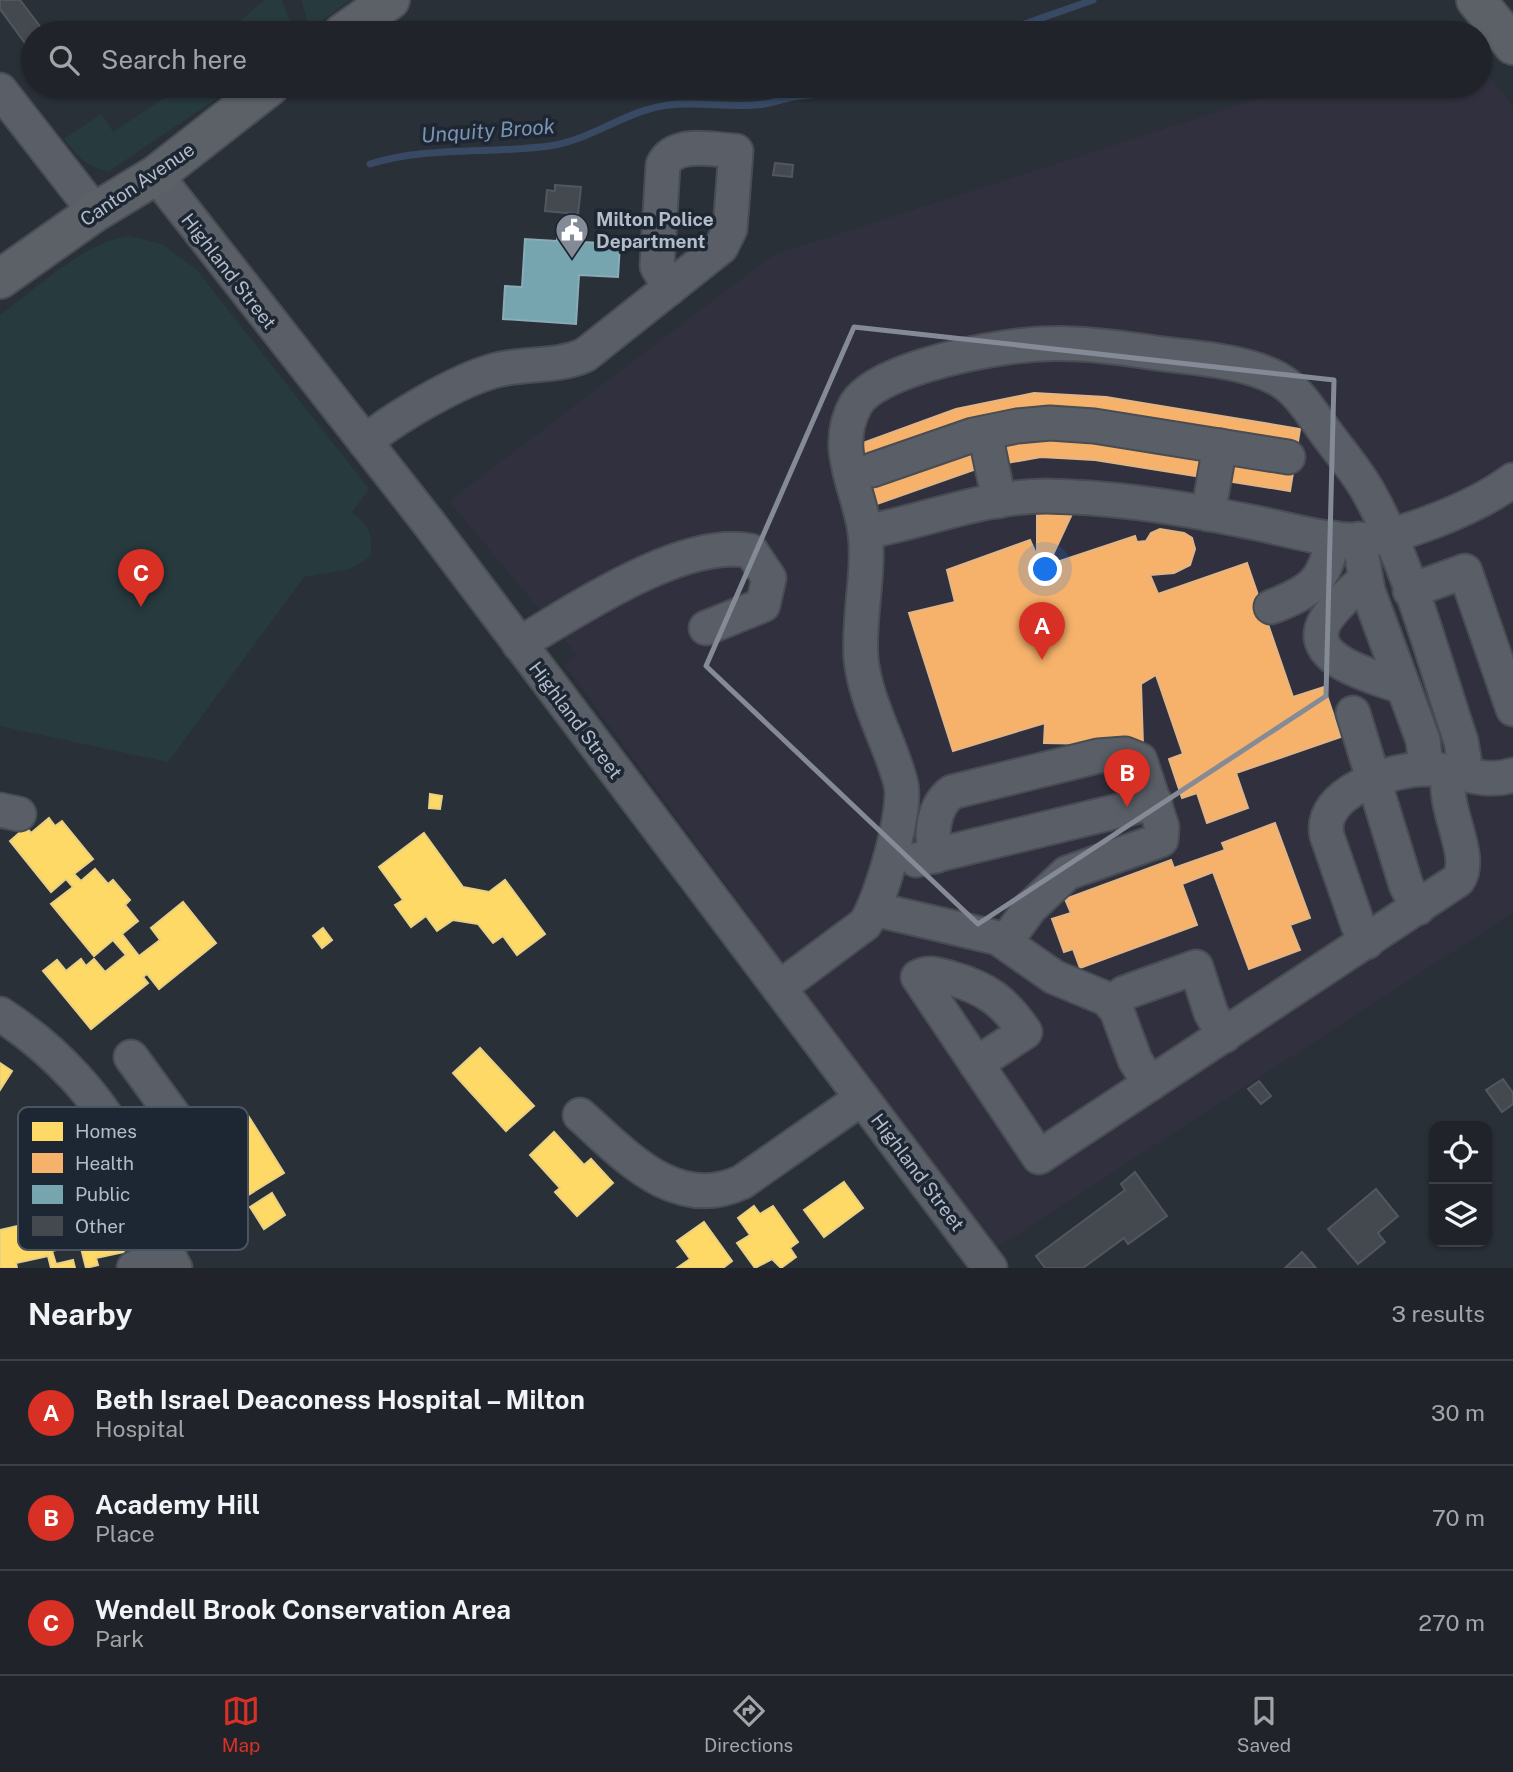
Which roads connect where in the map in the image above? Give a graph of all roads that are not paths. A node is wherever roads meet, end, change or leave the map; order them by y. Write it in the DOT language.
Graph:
graph roads {
  1 [pos="390,0"];
  2 [pos="1476,0"];
  3 [pos="360,21"];
  4 [pos="1513,45"];
  5 [pos="0,90"];
  6 [pos="255,98"];
  7 [pos="156,175"];
  8 [pos="95,212"];
  9 [pos="0,279"];
  10 [pos="670,288"];
  11 [pos="985,433"];
  12 [pos="365,442"];
  13 [pos="1220,446"];
  14 [pos="1340,453"];
  15 [pos="863,473"];
  16 [pos="1513,480"];
  17 [pos="999,501"];
  18 [pos="1208,514"];
  19 [pos="865,532"];
  20 [pos="1360,537"];
  21 [pos="1365,579"];
  22 [pos="1410,591"];
  23 [pos="1271,607"];
  24 [pos="706,628"];
  25 [pos="519,644"];
  26 [pos="1404,687"];
  27 [pos="1513,709"];
  28 [pos="1353,713"];
  29 [pos="1445,771"];
  30 [pos="1513,775"];
  31 [pos="1373,781"];
  32 [pos="1155,802"];
  33 [pos="936,856"];
  34 [pos="889,858"];
  35 [pos="1418,908"];
  36 [pos="874,909"];
  37 [pos="1006,941"];
  38 [pos="1367,942"];
  39 [pos="779,988"];
  40 [pos="1111,1003"];
  41 [pos="0,1014"];
  42 [pos="1224,1036"];
  43 [pos="131,1057"];
  44 [pos="976,1064"];
  45 [pos="1150,1084"];
  46 [pos="862,1098"];
  47 [pos="98,1107"];
  48 [pos="167,1107"];
  49 [pos="580,1115"];
  50 [pos="171,1260"];
  51 [pos="134,1268"];
  52 [pos="990,1268"];
  1 -- 3 [label="main road"];
  2 -- 4 [label="main road"];
  5 -- 8 [label="street"];
  6 -- 7 [label="main road, Canton Avenue"];
  7 -- 8 [label="main road, Canton Avenue"];
  7 -- 12 [label="street, Highland Street"];
  8 -- 9 [label="main road, Canton Avenue"];
  10 -- 12 [label="street"];
  11 -- 13 [label="street"];
  11 -- 15 [label="street"];
  11 -- 17 [label="street"];
  12 -- 25 [label="street, Highland Street"];
  13 -- 14 [label="street"];
  13 -- 18 [label="street"];
  14 -- 15 [label="street"];
  14 -- 20 [label="street"];
  15 -- 19 [label="street"];
  16 -- 20 [label="street"];
  17 -- 18 [label="street"];
  17 -- 19 [label="street"];
  18 -- 20 [label="street"];
  19 -- 34 [label="street"];
  20 -- 21 [label="street"];
  20 -- 22 [label="street"];
  20 -- 23 [label="street"];
  21 -- 26 [label="street"];
  21 -- 26 [label="street"];
  22 -- 27 [label="street"];
  22 -- 29 [label="street"];
  24 -- 25 [label="street"];
  25 -- 39 [label="street, Highland Street"];
  26 -- 29 [label="street"];
  28 -- 31 [label="street"];
  29 -- 30 [label="street"];
  29 -- 31 [label="street"];
  29 -- 35 [label="street"];
  31 -- 35 [label="street"];
  31 -- 38 [label="street"];
  32 -- 33 [label="street"];
  32 -- 33 [label="street"];
  32 -- 37 [label="street"];
  33 -- 34 [label="street"];
  34 -- 36 [label="street"];
  35 -- 38 [label="street"];
  36 -- 37 [label="street"];
  36 -- 39 [label="street"];
  37 -- 40 [label="street"];
  38 -- 42 [label="street"];
  39 -- 46 [label="street, Highland Street"];
  40 -- 42 [label="street"];
  40 -- 45 [label="street"];
  41 -- 47 [label="street"];
  42 -- 45 [label="street"];
  43 -- 48 [label="street"];
  44 -- 45 [label="street"];
  46 -- 49 [label="street"];
  46 -- 52 [label="street, Highland Street"];
  50 -- 51 [label="street"];
}
